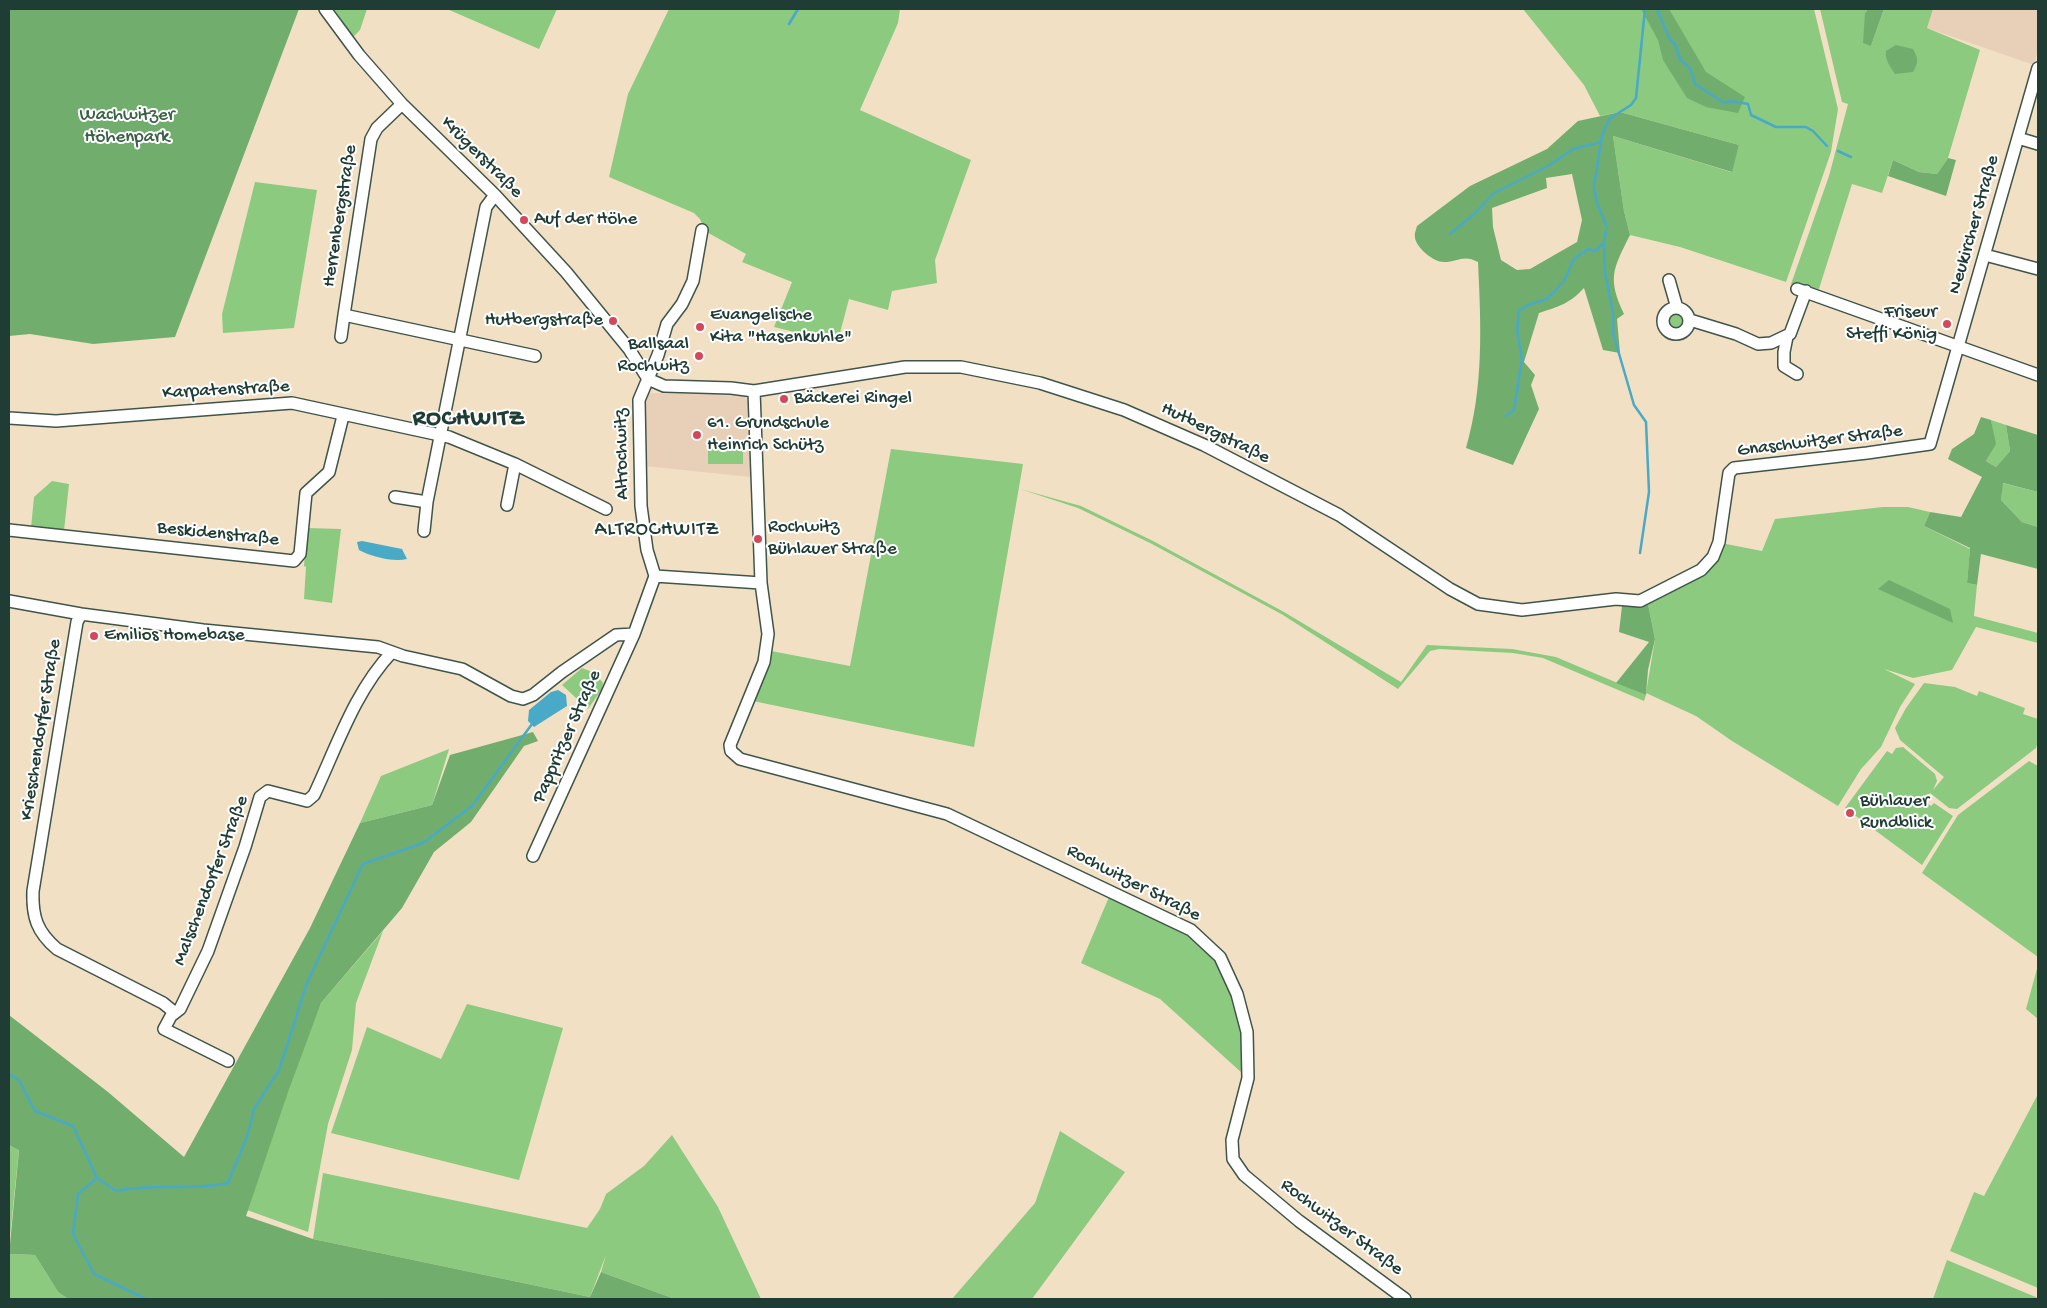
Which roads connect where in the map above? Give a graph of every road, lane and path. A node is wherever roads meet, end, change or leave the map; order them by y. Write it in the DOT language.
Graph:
graph roads {
  1 [pos="325,9"];
  2 [pos="2038,68"];
  3 [pos="402,104"];
  4 [pos="2018,138"];
  5 [pos="2038,144"];
  6 [pos="494,195"];
  7 [pos="702,230"];
  8 [pos="1985,255"];
  9 [pos="2038,269"];
  10 [pos="1669,280"];
  11 [pos="1677,308"];
  12 [pos="344,315"];
  13 [pos="1690,320"];
  14 [pos="341,337"];
  15 [pos="1787,337"];
  16 [pos="461,340"];
  17 [pos="1959,346"];
  18 [pos="534,356"];
  19 [pos="1797,374"];
  20 [pos="2038,375"];
  21 [pos="648,379"];
  22 [pos="754,391"];
  23 [pos="343,416"];
  24 [pos="9,418"];
  25 [pos="442,435"];
  26 [pos="1925,446"];
  27 [pos="515,464"];
  28 [pos="395,497"];
  29 [pos="427,502"];
  30 [pos="507,505"];
  31 [pos="606,509"];
  32 [pos="9,530"];
  33 [pos="424,531"];
  34 [pos="1719,542"];
  35 [pos="655,576"];
  36 [pos="761,583"];
  37 [pos="9,601"];
  38 [pos="81,614"];
  39 [pos="634,634"];
  40 [pos="392,652"];
  41 [pos="534,856"];
  42 [pos="174,1012"];
  43 [pos="228,1061"];
  44 [pos="1405,1299"];
  1 -- 3 [label="street, Krügerstraße"];
  2 -- 4 [label="street, Neukircher Straße"];
  3 -- 6 [label="street, Krügerstraße"];
  3 -- 12 [label="street, Herrenbergstraße"];
  4 -- 5 [label="street"];
  4 -- 8 [label="street, Neukircher Straße"];
  6 -- 16 [label="street"];
  6 -- 21 [label="street, Krügerstraße"];
  7 -- 21 [label="street, Altrochwitz"];
  8 -- 9 [label="street"];
  8 -- 17 [label="street, Neukircher Straße"];
  10 -- 11 [label="street"];
  11 -- 13 [label="street"];
  11 -- 13 [label="street"];
  12 -- 14 [label="street, Herrenbergstraße"];
  12 -- 16 [label="street, Herrenbergstraße"];
  13 -- 15 [label="street"];
  15 -- 17 [label="street"];
  15 -- 19 [label="street"];
  16 -- 18 [label="street, Herrenbergstraße"];
  16 -- 25 [label="street"];
  17 -- 20 [label="street"];
  17 -- 26 [label="street, Neukircher Straße"];
  21 -- 22 [label="street, Hutbergstraße"];
  21 -- 35 [label="street, Altrochwitz"];
  22 -- 34 [label="street, Hutbergstraße"];
  22 -- 36 [label="street"];
  23 -- 24 [label="street, Karpatenstraße"];
  23 -- 25 [label="street, Karpatenstraße"];
  23 -- 32 [label="street, Beskidenstraße"];
  25 -- 27 [label="street, Karpatenstraße"];
  25 -- 29 [label="street"];
  26 -- 34 [label="street, Gnaschwitzer Straße"];
  27 -- 30 [label="street"];
  27 -- 31 [label="street, Karpatenstraße"];
  28 -- 29 [label="street"];
  29 -- 33 [label="street"];
  35 -- 36 [label="street"];
  35 -- 39 [label="street"];
  36 -- 44 [label="street, Rochwitzer Straße"];
  37 -- 38 [label="street"];
  38 -- 40 [label="street"];
  38 -- 42 [label="street, Krieschendorfer Straße"];
  39 -- 40 [label="street"];
  39 -- 41 [label="street, Pappritzer Straße"];
  40 -- 42 [label="street, Malschendorfer Straße"];
  42 -- 43 [label="street"];
}
